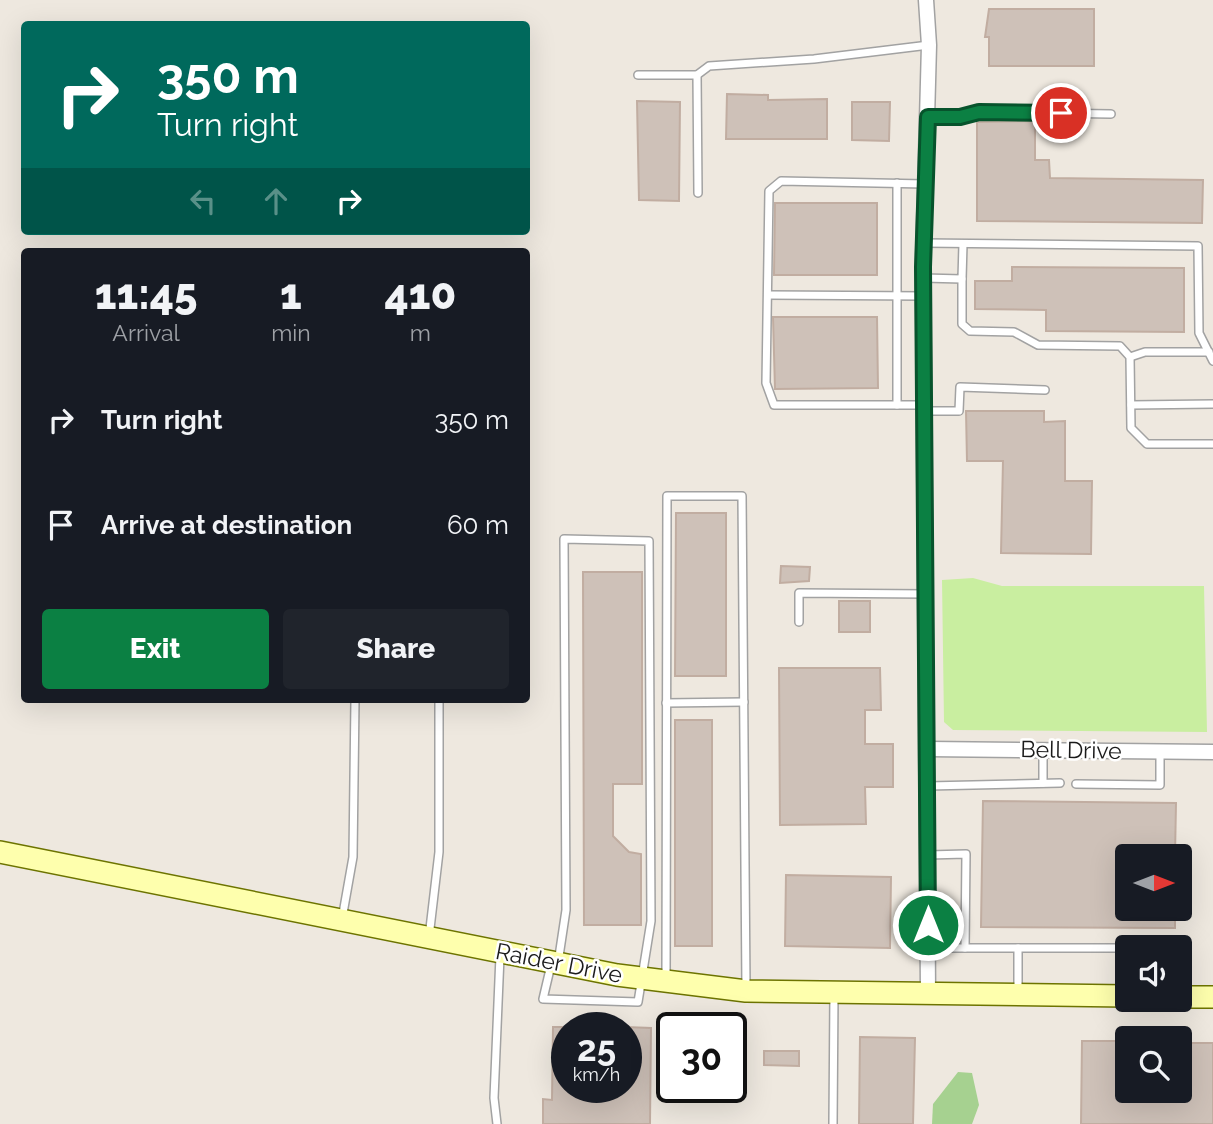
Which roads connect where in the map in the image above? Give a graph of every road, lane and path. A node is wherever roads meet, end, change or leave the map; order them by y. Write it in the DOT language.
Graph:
graph roads {
  1 [pos="926,0"];
  2 [pos="929,45"];
  3 [pos="638,75"];
  4 [pos="697,75"];
  5 [pos="1111,114"];
  6 [pos="928,117"];
  7 [pos="897,183"];
  8 [pos="926,184"];
  9 [pos="698,193"];
  10 [pos="924,243"];
  11 [pos="963,244"];
  12 [pos="924,278"];
  13 [pos="962,279"];
  14 [pos="768,295"];
  15 [pos="895,295"];
  16 [pos="924,296"];
  17 [pos="1209,352"];
  18 [pos="1130,357"];
  19 [pos="1213,361"];
  20 [pos="1045,390"];
  21 [pos="1213,404"];
  22 [pos="897,405"];
  23 [pos="1131,405"];
  24 [pos="926,408"];
  25 [pos="1213,444"];
  26 [pos="928,594"];
  27 [pos="799,622"];
  28 [pos="744,702"];
  29 [pos="355,703"];
  30 [pos="439,703"];
  31 [pos="666,703"];
  32 [pos="928,749"];
  33 [pos="1043,750"];
  34 [pos="1160,752"];
  35 [pos="1213,752"];
  36 [pos="1042,783"];
  37 [pos="1060,783"];
  38 [pos="1076,784"];
  39 [pos="928,786"];
  40 [pos="0,852"];
  41 [pos="928,855"];
  42 [pos="342,920"];
  43 [pos="429,937"];
  44 [pos="928,948"];
  45 [pos="965,948"];
  46 [pos="1018,948"];
  47 [pos="1115,948"];
  48 [pos="500,951"];
  49 [pos="555,963"];
  50 [pos="643,978"];
  51 [pos="666,981"];
  52 [pos="746,991"];
  53 [pos="834,993"];
  54 [pos="928,994"];
  55 [pos="1018,995"];
  56 [pos="1115,996"];
  57 [pos="1192,997"];
  58 [pos="1213,997"];
  59 [pos="497,1124"];
  60 [pos="833,1124"];
  1 -- 2 [label="street"];
  2 -- 4 [label="lane"];
  2 -- 6 [label="street"];
  3 -- 4 [label="lane"];
  4 -- 9 [label="lane"];
  5 -- 6 [label="lane"];
  6 -- 8 [label="street"];
  7 -- 8 [label="lane"];
  7 -- 14 [label="lane"];
  7 -- 15 [label="lane"];
  8 -- 10 [label="street"];
  10 -- 11 [label="lane"];
  10 -- 12 [label="street"];
  11 -- 13 [label="lane"];
  11 -- 17 [label="lane"];
  12 -- 13 [label="lane"];
  12 -- 16 [label="street"];
  13 -- 18 [label="lane"];
  14 -- 15 [label="lane"];
  14 -- 22 [label="lane"];
  15 -- 16 [label="lane"];
  15 -- 22 [label="lane"];
  16 -- 24 [label="street"];
  17 -- 18 [label="lane"];
  17 -- 19 [label="lane"];
  18 -- 23 [label="lane"];
  20 -- 24 [label="lane"];
  21 -- 23 [label="lane"];
  22 -- 24 [label="lane"];
  23 -- 25 [label="lane"];
  24 -- 26 [label="street"];
  26 -- 27 [label="lane"];
  26 -- 32 [label="street"];
  28 -- 31 [label="lane"];
  28 -- 31 [label="lane"];
  28 -- 52 [label="lane"];
  29 -- 42 [label="lane"];
  30 -- 43 [label="lane"];
  31 -- 51 [label="lane"];
  32 -- 33 [label="street, Bell Drive"];
  32 -- 39 [label="street"];
  33 -- 34 [label="street, Bell Drive"];
  33 -- 36 [label="lane"];
  34 -- 35 [label="street, Bell Drive"];
  34 -- 38 [label="lane"];
  36 -- 37 [label="lane"];
  36 -- 39 [label="lane"];
  39 -- 41 [label="street"];
  40 -- 42 [label="main road, Raider Drive"];
  41 -- 44 [label="street"];
  41 -- 45 [label="lane"];
  42 -- 43 [label="main road, Raider Drive"];
  43 -- 48 [label="main road, Raider Drive"];
  44 -- 45 [label="lane"];
  44 -- 54 [label="street"];
  45 -- 46 [label="lane"];
  46 -- 47 [label="lane"];
  46 -- 55 [label="lane"];
  48 -- 49 [label="main road, Raider Drive"];
  48 -- 59 [label="lane"];
  49 -- 50 [label="main road, Raider Drive"];
  49 -- 50 [label="lane"];
  49 -- 50 [label="lane"];
  50 -- 51 [label="main road, Raider Drive"];
  51 -- 52 [label="main road, Raider Drive"];
  52 -- 53 [label="main road, Raider Drive"];
  53 -- 54 [label="main road, Raider Drive"];
  53 -- 60 [label="lane"];
  54 -- 55 [label="main road, Raider Drive"];
  55 -- 56 [label="main road, Raider Drive"];
  57 -- 58 [label="main road"];
}
